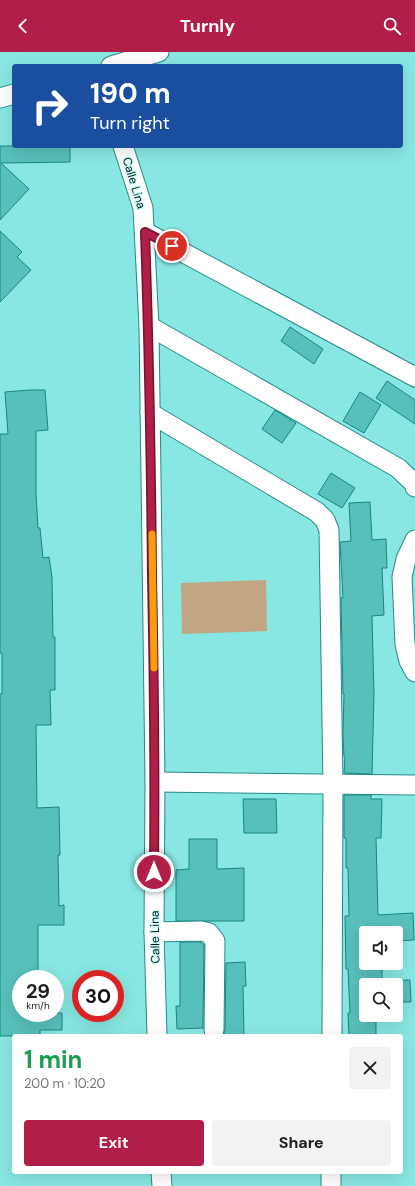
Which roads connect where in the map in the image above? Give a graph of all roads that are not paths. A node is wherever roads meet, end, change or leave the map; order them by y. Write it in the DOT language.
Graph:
graph roads {
  1 [pos="159,52"];
  2 [pos="118,64"];
  3 [pos="12,95"];
  4 [pos="0,98"];
  5 [pos="124,148"];
  6 [pos="145,232"];
  7 [pos="149,326"];
  8 [pos="415,377"];
  9 [pos="150,413"];
  10 [pos="415,488"];
  11 [pos="415,540"];
  12 [pos="415,672"];
  13 [pos="155,782"];
  14 [pos="333,785"];
  15 [pos="415,785"];
  16 [pos="154,932"];
  17 [pos="214,1030"];
  18 [pos="157,1034"];
  19 [pos="332,1034"];
  20 [pos="162,1174"];
  21 [pos="331,1174"];
  22 [pos="162,1186"];
  23 [pos="331,1186"];
  1 -- 2 [label="street"];
  3 -- 4 [label="street"];
  5 -- 6 [label="street, Calle Lina"];
  6 -- 7 [label="street, Calle Lina"];
  6 -- 8 [label="street"];
  7 -- 9 [label="street, Calle Lina"];
  7 -- 10 [label="street"];
  9 -- 13 [label="street, Calle Lina"];
  9 -- 14 [label="street"];
  11 -- 12 [label="street"];
  13 -- 14 [label="street"];
  13 -- 16 [label="street, Calle Lina"];
  14 -- 15 [label="street"];
  14 -- 19 [label="street"];
  16 -- 17 [label="street"];
  16 -- 18 [label="street, Calle Lina"];
  20 -- 22 [label="street"];
  21 -- 23 [label="street"];
}
